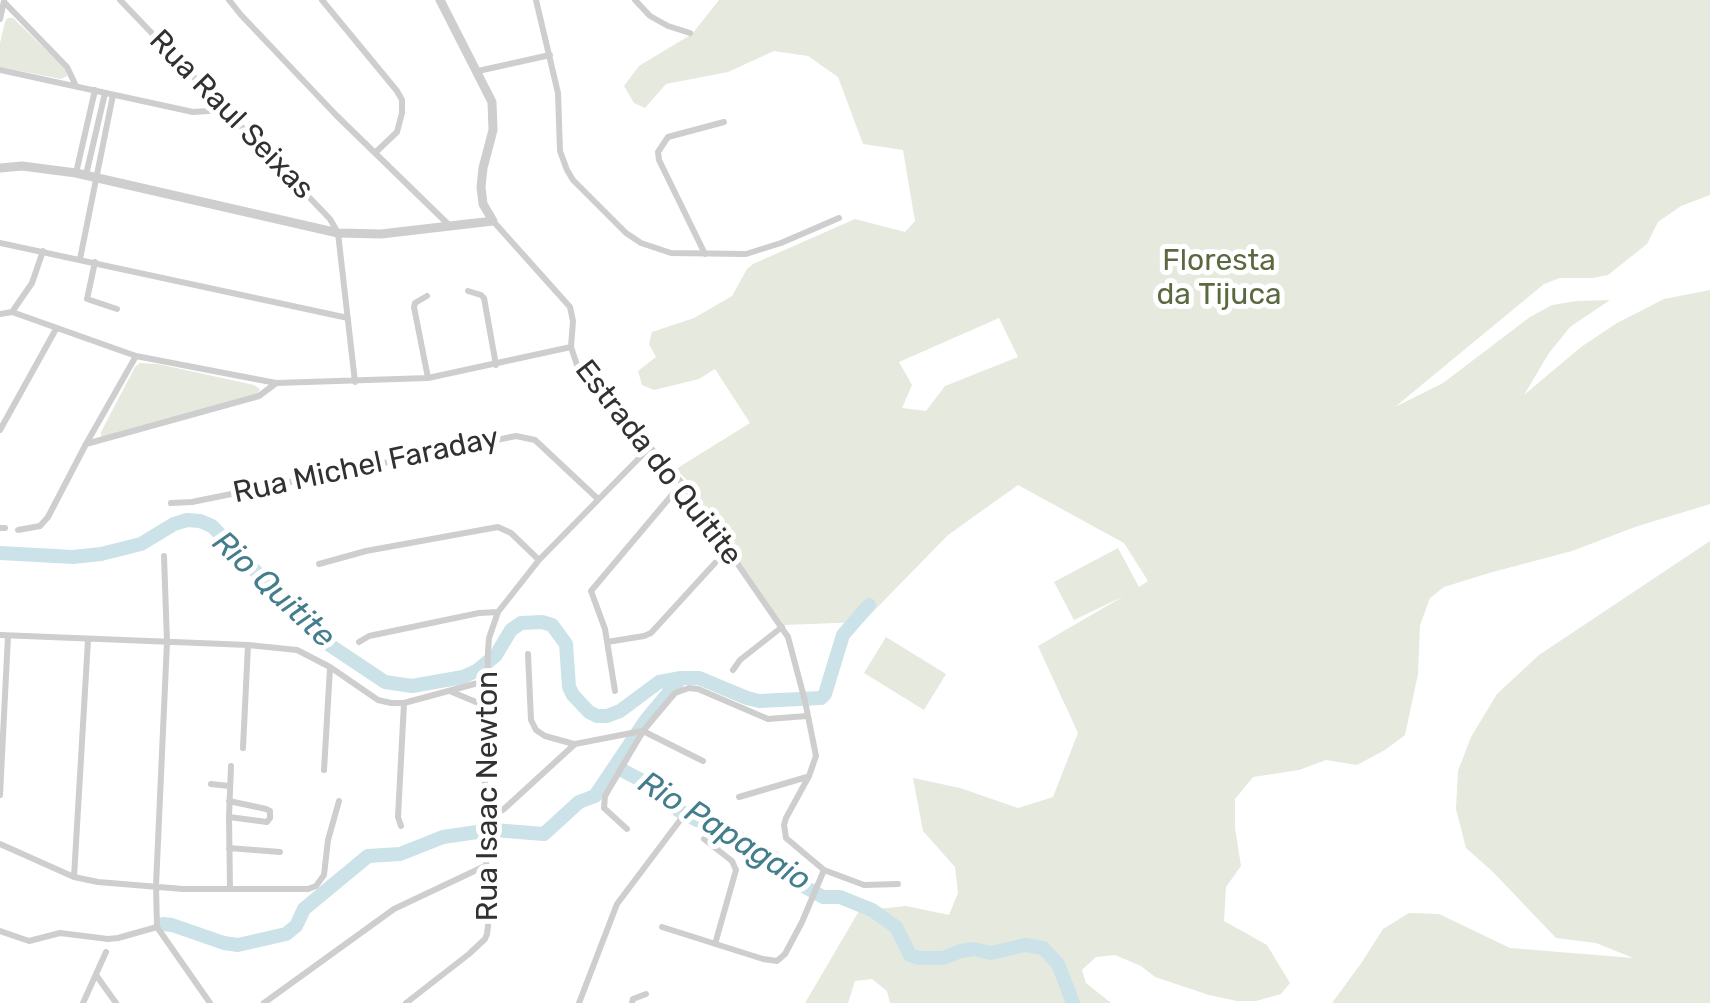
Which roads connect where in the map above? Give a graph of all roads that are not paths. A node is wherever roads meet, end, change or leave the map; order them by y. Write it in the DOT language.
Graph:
graph roads {
  1 [pos="120,0"];
  2 [pos="229,0"];
  3 [pos="322,0"];
  4 [pos="440,0"];
  5 [pos="536,0"];
  6 [pos="635,0"];
  7 [pos="4,1"];
  8 [pos="0,19"];
  9 [pos="690,33"];
  10 [pos="550,54"];
  11 [pos="0,70"];
  12 [pos="478,71"];
  13 [pos="76,86"];
  14 [pos="95,90"];
  15 [pos="109,94"];
  16 [pos="225,110"];
  17 [pos="724,122"];
  18 [pos="376,152"];
  19 [pos="0,168"];
  20 [pos="86,176"];
  21 [pos="839,218"];
  22 [pos="494,221"];
  23 [pos="450,226"];
  24 [pos="338,233"];
  25 [pos="0,243"];
  26 [pos="43,250"];
  27 [pos="705,254"];
  28 [pos="80,258"];
  29 [pos="96,262"];
  30 [pos="468,291"];
  31 [pos="427,296"];
  32 [pos="118,309"];
  33 [pos="12,312"];
  34 [pos="0,314"];
  35 [pos="348,318"];
  36 [pos="56,330"];
  37 [pos="572,347"];
  38 [pos="136,356"];
  39 [pos="496,365"];
  40 [pos="428,378"];
  41 [pos="356,382"];
  42 [pos="276,383"];
  43 [pos="0,430"];
  44 [pos="86,444"];
  45 [pos="650,447"];
  46 [pos="682,484"];
  47 [pos="598,499"];
  48 [pos="171,504"];
  49 [pos="18,530"];
  50 [pos="164,556"];
  51 [pos="539,560"];
  52 [pos="716,563"];
  53 [pos="319,564"];
  54 [pos="498,612"];
  55 [pos="782,627"];
  56 [pos="4,636"];
  57 [pos="88,640"];
  58 [pos="167,642"];
  59 [pos="359,642"];
  60 [pos="608,642"];
  61 [pos="248,646"];
  62 [pos="528,654"];
  63 [pos="330,667"];
  64 [pos="733,670"];
  65 [pos="489,676"];
  66 [pos="450,691"];
  67 [pos="615,691"];
  68 [pos="404,702"];
  69 [pos="488,707"];
  70 [pos="807,716"];
  71 [pos="642,732"];
  72 [pos="575,744"];
  73 [pos="243,748"];
  74 [pos="703,761"];
  75 [pos="231,766"];
  76 [pos="324,770"];
  77 [pos="808,776"];
  78 [pos="210,784"];
  79 [pos="229,786"];
  80 [pos="0,794"];
  81 [pos="739,798"];
  82 [pos="229,801"];
  83 [pos="339,801"];
  84 [pos="228,817"];
  85 [pos="680,819"];
  86 [pos="484,822"];
  87 [pos="401,826"];
  88 [pos="627,830"];
  89 [pos="704,839"];
  90 [pos="0,844"];
  91 [pos="228,848"];
  92 [pos="280,852"];
  93 [pos="486,866"];
  94 [pos="824,870"];
  95 [pos="74,878"];
  96 [pos="898,884"];
  97 [pos="156,886"];
  98 [pos="230,890"];
  99 [pos="157,927"];
  100 [pos="662,927"];
  101 [pos="0,931"];
  102 [pos="716,944"];
  103 [pos="106,952"];
  104 [pos="96,974"];
  105 [pos="646,994"];
  106 [pos="83,1003"];
  107 [pos="116,1003"];
  108 [pos="210,1003"];
  109 [pos="264,1003"];
  110 [pos="406,1003"];
  111 [pos="580,1003"];
  112 [pos="632,1003"];
  1 -- 16 [label="street, Rua Raul Seixas"];
  2 -- 18 [label="street"];
  3 -- 18 [label="street"];
  4 -- 12 [label="street"];
  5 -- 10 [label="street"];
  6 -- 9 [label="street"];
  7 -- 8 [label="street"];
  7 -- 13 [label="street"];
  10 -- 12 [label="street"];
  10 -- 27 [label="street"];
  11 -- 13 [label="street"];
  12 -- 22 [label="street"];
  13 -- 14 [label="street"];
  14 -- 15 [label="street"];
  14 -- 20 [label="street"];
  15 -- 16 [label="street"];
  15 -- 20 [label="street"];
  16 -- 24 [label="street, Rua Raul Seixas"];
  17 -- 27 [label="street"];
  18 -- 23 [label="street"];
  19 -- 20 [label="street"];
  20 -- 24 [label="street"];
  20 -- 28 [label="street"];
  21 -- 27 [label="street"];
  22 -- 23 [label="street"];
  22 -- 37 [label="street, Estrada do Quitite"];
  23 -- 24 [label="street"];
  24 -- 35 [label="street"];
  25 -- 26 [label="street"];
  26 -- 28 [label="street"];
  26 -- 33 [label="street"];
  28 -- 29 [label="street"];
  29 -- 32 [label="street"];
  29 -- 35 [label="street"];
  30 -- 39 [label="street"];
  31 -- 40 [label="street"];
  33 -- 34 [label="street"];
  33 -- 36 [label="street"];
  35 -- 41 [label="street"];
  36 -- 38 [label="street"];
  36 -- 43 [label="street"];
  37 -- 39 [label="street"];
  37 -- 45 [label="street, Estrada do Quitite"];
  38 -- 42 [label="street"];
  38 -- 44 [label="street"];
  39 -- 40 [label="street"];
  40 -- 41 [label="street"];
  41 -- 42 [label="street"];
  42 -- 44 [label="street"];
  44 -- 49 [label="street"];
  45 -- 46 [label="street, Estrada do Quitite"];
  45 -- 47 [label="street"];
  46 -- 55 [label="street, Estrada do Quitite"];
  46 -- 60 [label="street"];
  47 -- 48 [label="street, Rua Michel Faraday"];
  47 -- 51 [label="street"];
  50 -- 58 [label="street"];
  51 -- 53 [label="street"];
  51 -- 54 [label="street"];
  52 -- 60 [label="street"];
  54 -- 59 [label="street"];
  54 -- 65 [label="street, Rua Isaac Newton"];
  55 -- 64 [label="street"];
  55 -- 70 [label="street, Estrada do Quitite"];
  56 -- 57 [label="street"];
  56 -- 80 [label="street"];
  57 -- 58 [label="street"];
  57 -- 95 [label="street"];
  58 -- 61 [label="street"];
  58 -- 97 [label="street"];
  60 -- 67 [label="street"];
  61 -- 63 [label="street"];
  61 -- 73 [label="street"];
  62 -- 72 [label="street"];
  63 -- 68 [label="street"];
  63 -- 76 [label="street"];
  65 -- 66 [label="street"];
  65 -- 69 [label="street, Rua Isaac Newton"];
  66 -- 68 [label="street"];
  66 -- 69 [label="street"];
  68 -- 87 [label="street"];
  69 -- 86 [label="street, Rua Isaac Newton"];
  70 -- 71 [label="street"];
  70 -- 77 [label="street, Estrada do Quitite"];
  71 -- 72 [label="street"];
  71 -- 74 [label="street"];
  71 -- 88 [label="street"];
  72 -- 86 [label="street"];
  75 -- 79 [label="street"];
  77 -- 81 [label="street"];
  77 -- 94 [label="street, Estrada do Quitite"];
  78 -- 79 [label="street"];
  79 -- 82 [label="street"];
  82 -- 84 [label="street"];
  82 -- 84 [label="street"];
  83 -- 98 [label="street"];
  84 -- 91 [label="street"];
  85 -- 111 [label="street"];
  86 -- 93 [label="street, Rua Isaac Newton"];
  89 -- 102 [label="street"];
  90 -- 95 [label="street"];
  91 -- 92 [label="street"];
  91 -- 98 [label="street"];
  93 -- 109 [label="street"];
  93 -- 110 [label="street, Rua Isaac Newton"];
  94 -- 96 [label="street, Estrada do Quitite"];
  94 -- 102 [label="street"];
  95 -- 97 [label="street"];
  97 -- 98 [label="street"];
  97 -- 99 [label="street"];
  99 -- 101 [label="street"];
  99 -- 108 [label="street"];
  100 -- 102 [label="street"];
  103 -- 104 [label="street"];
  104 -- 106 [label="street"];
  104 -- 107 [label="street"];
  105 -- 112 [label="street"];
}
